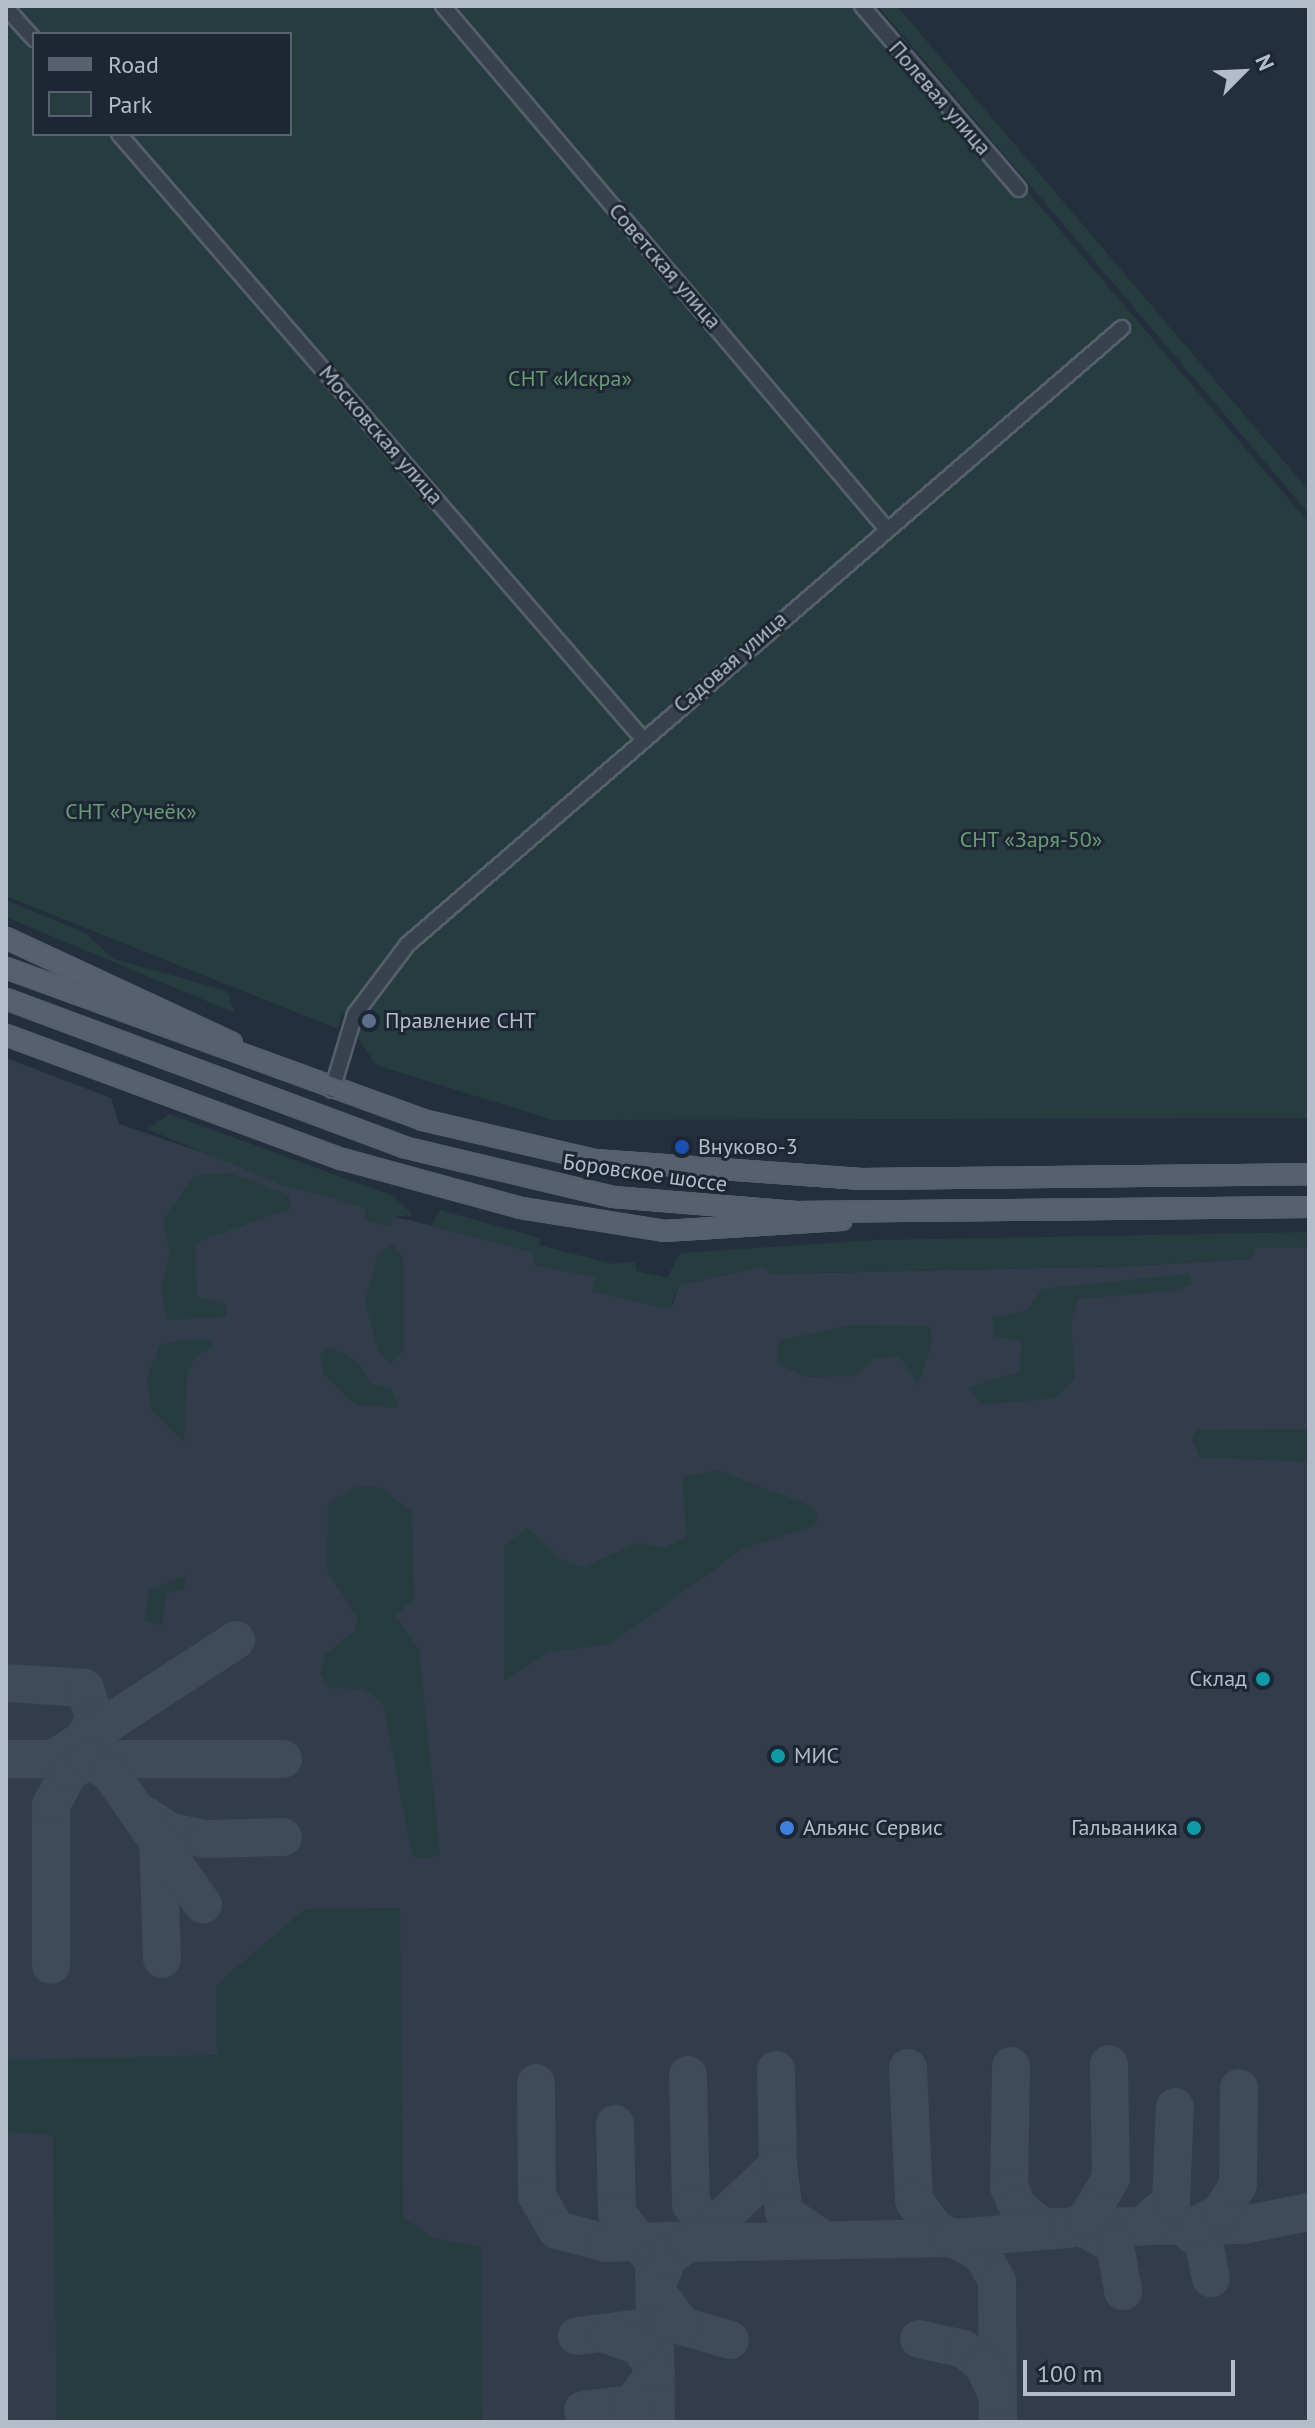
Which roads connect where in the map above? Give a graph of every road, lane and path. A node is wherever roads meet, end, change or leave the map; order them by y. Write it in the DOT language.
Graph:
graph roads {
  1 [pos="443,6"];
  2 [pos="862,6"];
  3 [pos="6,8"];
  4 [pos="32,37"];
  5 [pos="121,136"];
  6 [pos="1019,189"];
  7 [pos="1122,328"];
  8 [pos="885,527"];
  9 [pos="642,738"];
  10 [pos="6,938"];
  11 [pos="6,968"];
  12 [pos="6,999"];
  13 [pos="6,1035"];
  14 [pos="269,1066"];
  15 [pos="332,1090"];
  16 [pos="1309,1174"];
  17 [pos="1309,1207"];
  18 [pos="864,1213"];
  1 -- 8 [label="street, Советская улица"];
  2 -- 6 [label="street, Полевая улица"];
  3 -- 4 [label="street"];
  5 -- 9 [label="street, Московская улица"];
  7 -- 8 [label="street, Садовая улица"];
  8 -- 9 [label="street, Садовая улица"];
  9 -- 15 [label="street, Садовая улица"];
  10 -- 14 [label="main road"];
  11 -- 14 [label="main road, Боровское шоссе"];
  12 -- 18 [label="main road, Боровское шоссе"];
  13 -- 18 [label="main road"];
  14 -- 15 [label="main road, Боровское шоссе"];
  15 -- 16 [label="main road, Боровское шоссе"];
  17 -- 18 [label="main road, Боровское шоссе"];
}
